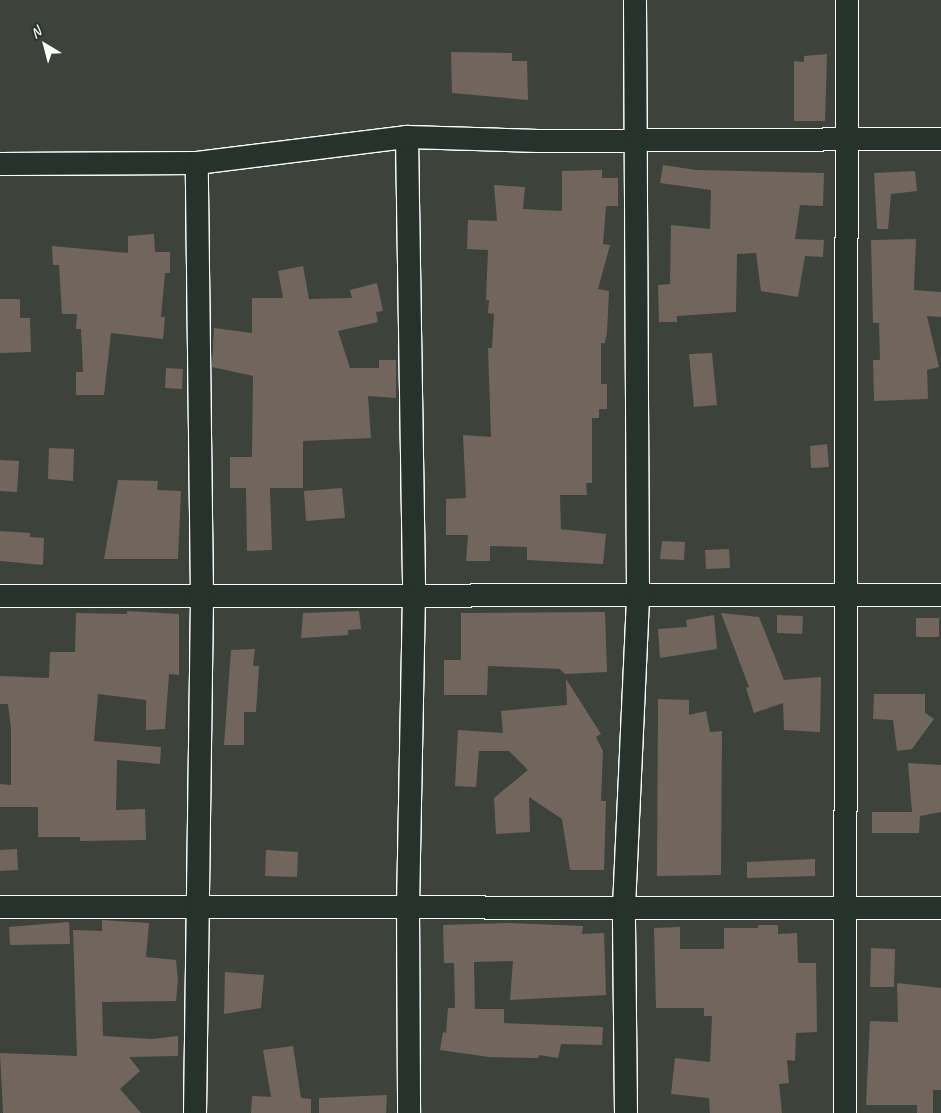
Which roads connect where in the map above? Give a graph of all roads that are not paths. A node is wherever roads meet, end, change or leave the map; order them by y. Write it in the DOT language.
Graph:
graph roads {
  1 [pos="635,0"];
  2 [pos="846,0"];
  3 [pos="407,137"];
  4 [pos="941,139"];
  5 [pos="634,141"];
  6 [pos="847,141"];
  7 [pos="197,163"];
  8 [pos="0,164"];
  9 [pos="414,595"];
  10 [pos="638,595"];
  11 [pos="845,595"];
  12 [pos="941,595"];
  13 [pos="0,596"];
  14 [pos="202,596"];
  15 [pos="0,907"];
  16 [pos="196,907"];
  17 [pos="408,907"];
  18 [pos="624,907"];
  19 [pos="845,908"];
  20 [pos="941,908"];
  21 [pos="194,1113"];
  22 [pos="409,1113"];
  23 [pos="626,1113"];
  24 [pos="845,1113"];
  1 -- 5 [label="street"];
  2 -- 6 [label="street"];
  3 -- 5 [label="street"];
  3 -- 7 [label="street"];
  3 -- 9 [label="street"];
  4 -- 6 [label="street"];
  5 -- 6 [label="street"];
  5 -- 10 [label="street"];
  6 -- 11 [label="street"];
  7 -- 8 [label="street"];
  7 -- 14 [label="street"];
  9 -- 10 [label="street"];
  9 -- 14 [label="street"];
  9 -- 17 [label="street"];
  10 -- 11 [label="street"];
  10 -- 18 [label="street"];
  11 -- 12 [label="street"];
  11 -- 19 [label="street"];
  13 -- 14 [label="street"];
  14 -- 16 [label="street"];
  15 -- 16 [label="street"];
  16 -- 17 [label="street"];
  16 -- 21 [label="street"];
  17 -- 18 [label="street"];
  17 -- 22 [label="street"];
  18 -- 19 [label="street"];
  18 -- 23 [label="street"];
  19 -- 20 [label="street"];
  19 -- 24 [label="street"];
}
